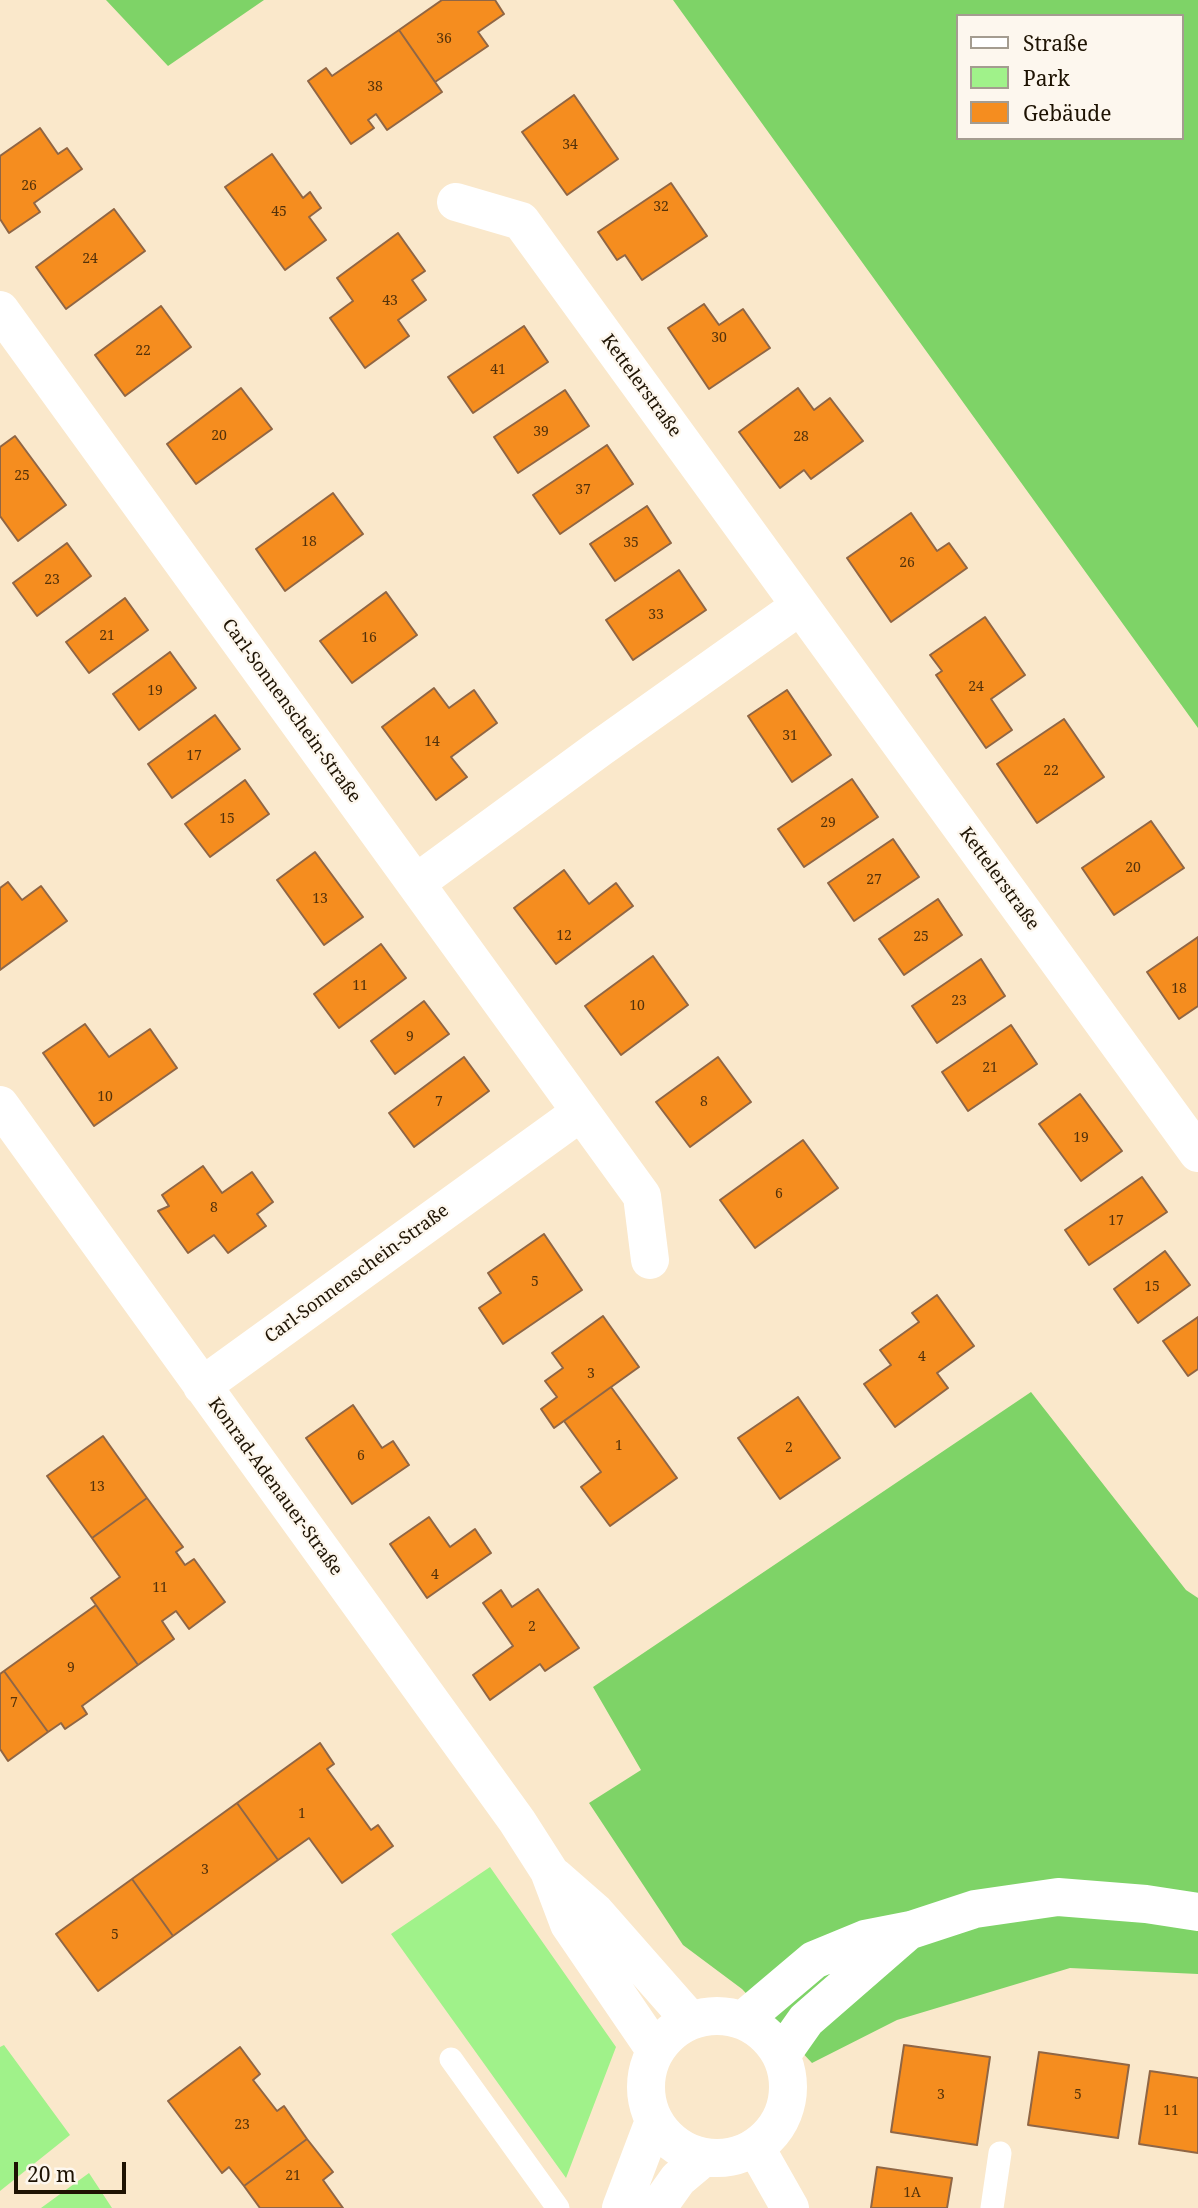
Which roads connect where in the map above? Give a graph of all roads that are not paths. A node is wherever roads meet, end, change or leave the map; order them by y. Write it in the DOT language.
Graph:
graph roads {
  1 [pos="456,202"];
  2 [pos="0,310"];
  3 [pos="800,606"];
  4 [pos="416,883"];
  5 [pos="0,1105"];
  6 [pos="581,1112"];
  7 [pos="1198,1153"];
  8 [pos="650,1260"];
  9 [pos="202,1386"];
  10 [pos="549,1871"];
  11 [pos="1198,1912"];
  12 [pos="911,1930"];
  13 [pos="690,2020"];
  14 [pos="743,2020"];
  15 [pos="655,2050"];
  16 [pos="782,2054"];
  17 [pos="451,2059"];
  18 [pos="654,2121"];
  19 [pos="756,2148"];
  20 [pos="1000,2153"];
  21 [pos="703,2158"];
  22 [pos="558,2208"];
  23 [pos="621,2208"];
  24 [pos="660,2208"];
  25 [pos="790,2208"];
  26 [pos="992,2208"];
  1 -- 3 [label="street, Kettelerstraße"];
  2 -- 4 [label="street, Carl-Sonnenschein-Straße"];
  3 -- 4 [label="street"];
  3 -- 7 [label="street, Kettelerstraße"];
  4 -- 6 [label="street, Carl-Sonnenschein-Straße"];
  5 -- 9 [label="street, Konrad-Adenauer-Straße"];
  6 -- 8 [label="street, Carl-Sonnenschein-Straße"];
  6 -- 9 [label="street, Carl-Sonnenschein-Straße"];
  9 -- 10 [label="street, Konrad-Adenauer-Straße"];
  10 -- 13 [label="street, Konrad-Adenauer-Straße"];
  10 -- 15 [label="street, Konrad-Adenauer-Straße"];
  11 -- 12 [label="street"];
  12 -- 14 [label="street"];
  12 -- 16 [label="street"];
  13 -- 14 [label="street"];
  13 -- 15 [label="street"];
  14 -- 16 [label="street"];
  15 -- 18 [label="street"];
  16 -- 19 [label="street"];
  17 -- 22 [label="lane"];
  18 -- 21 [label="street"];
  18 -- 23 [label="street"];
  19 -- 21 [label="street"];
  19 -- 25 [label="street"];
  20 -- 26 [label="lane"];
  21 -- 24 [label="street"];
}
